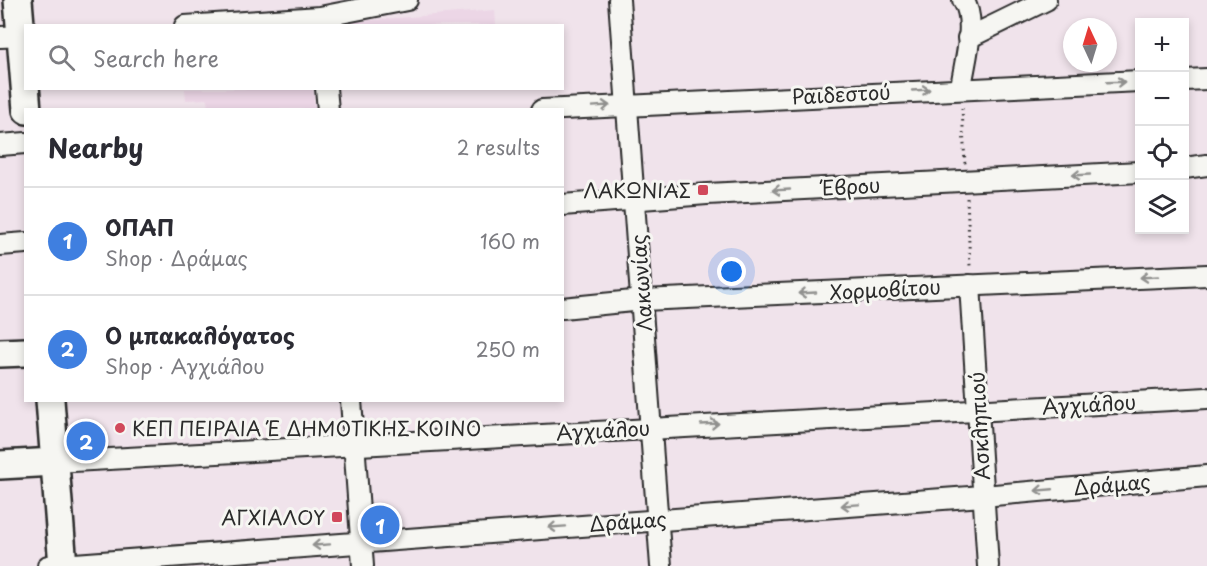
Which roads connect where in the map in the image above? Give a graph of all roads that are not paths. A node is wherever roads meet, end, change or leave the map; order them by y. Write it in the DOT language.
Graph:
graph roads {
  1 [pos="18,0"];
  2 [pos="407,0"];
  3 [pos="619,0"];
  4 [pos="963,0"];
  5 [pos="1046,0"];
  6 [pos="320,14"];
  7 [pos="208,24"];
  8 [pos="16,36"];
  9 [pos="968,38"];
  10 [pos="1207,79"];
  11 [pos="1189,80"];
  12 [pos="1135,81"];
  13 [pos="961,88"];
  14 [pos="24,90"];
  15 [pos="24,90"];
  16 [pos="326,90"];
  17 [pos="627,104"];
  18 [pos="27,108"];
  19 [pos="328,108"];
  20 [pos="564,108"];
  21 [pos="24,142"];
  22 [pos="0,145"];
  23 [pos="1207,165"];
  24 [pos="1189,167"];
  25 [pos="1135,172"];
  26 [pos="634,200"];
  27 [pos="564,205"];
  28 [pos="24,243"];
  29 [pos="0,245"];
  30 [pos="1207,275"];
  31 [pos="970,285"];
  32 [pos="643,300"];
  33 [pos="564,308"];
  34 [pos="24,352"];
  35 [pos="0,353"];
  36 [pos="1207,398"];
  37 [pos="51,402"];
  38 [pos="351,402"];
  39 [pos="979,410"];
  40 [pos="651,427"];
  41 [pos="354,444"];
  42 [pos="55,462"];
  43 [pos="0,465"];
  44 [pos="1207,476"];
  45 [pos="983,496"];
  46 [pos="657,519"];
  47 [pos="361,542"];
  48 [pos="58,566"];
  49 [pos="363,566"];
  50 [pos="661,566"];
  51 [pos="988,566"];
  1 -- 8 [label="street"];
  2 -- 6 [label="street"];
  3 -- 17 [label="street, Λακωνίας"];
  4 -- 9 [label="street"];
  5 -- 9 [label="street"];
  6 -- 7 [label="street"];
  8 -- 15 [label="street"];
  9 -- 13 [label="street"];
  10 -- 11 [label="street"];
  13 -- 12 [label="street, Ραιδεστού, one-way"];
  17 -- 13 [label="street, Ραιδεστού, one-way"];
  14 -- 18 [label="street"];
  16 -- 19 [label="street"];
  20 -- 17 [label="street, Ραιδεστού, one-way"];
  17 -- 26 [label="street, Λακωνίας"];
  21 -- 22 [label="street"];
  23 -- 24 [label="street"];
  25 -- 26 [label="street, Έβρου, one-way"];
  26 -- 27 [label="street, Έβρου"];
  26 -- 32 [label="street, Λακωνίας"];
  28 -- 29 [label="street"];
  30 -- 31 [label="street, Χορμοβίτου, one-way"];
  31 -- 32 [label="street, Χορμοβίτου, one-way"];
  31 -- 39 [label="street, Ασκληπιού"];
  32 -- 33 [label="street, Χορμοβίτου"];
  32 -- 40 [label="street, Λακωνίας"];
  34 -- 35 [label="street"];
  36 -- 39 [label="street, Αγχιάλου"];
  37 -- 42 [label="street"];
  38 -- 41 [label="street"];
  40 -- 39 [label="street, Αγχιάλου, one-way"];
  39 -- 45 [label="street, Ασκληπιού"];
  40 -- 41 [label="street, Αγχιάλου"];
  40 -- 46 [label="street, Λακωνίας"];
  41 -- 42 [label="street, Αγχιάλου"];
  41 -- 47 [label="street"];
  42 -- 43 [label="street, Αγχιάλου"];
  42 -- 48 [label="street"];
  44 -- 45 [label="street, Δράμας, one-way"];
  45 -- 46 [label="street, Δράμας, one-way"];
  45 -- 51 [label="street, Ασκληπιού"];
  46 -- 47 [label="street, Δράμας, one-way"];
  46 -- 50 [label="street, Λακωνίας"];
  47 -- 48 [label="street, Δράμας, one-way"];
  47 -- 49 [label="street"];
}
